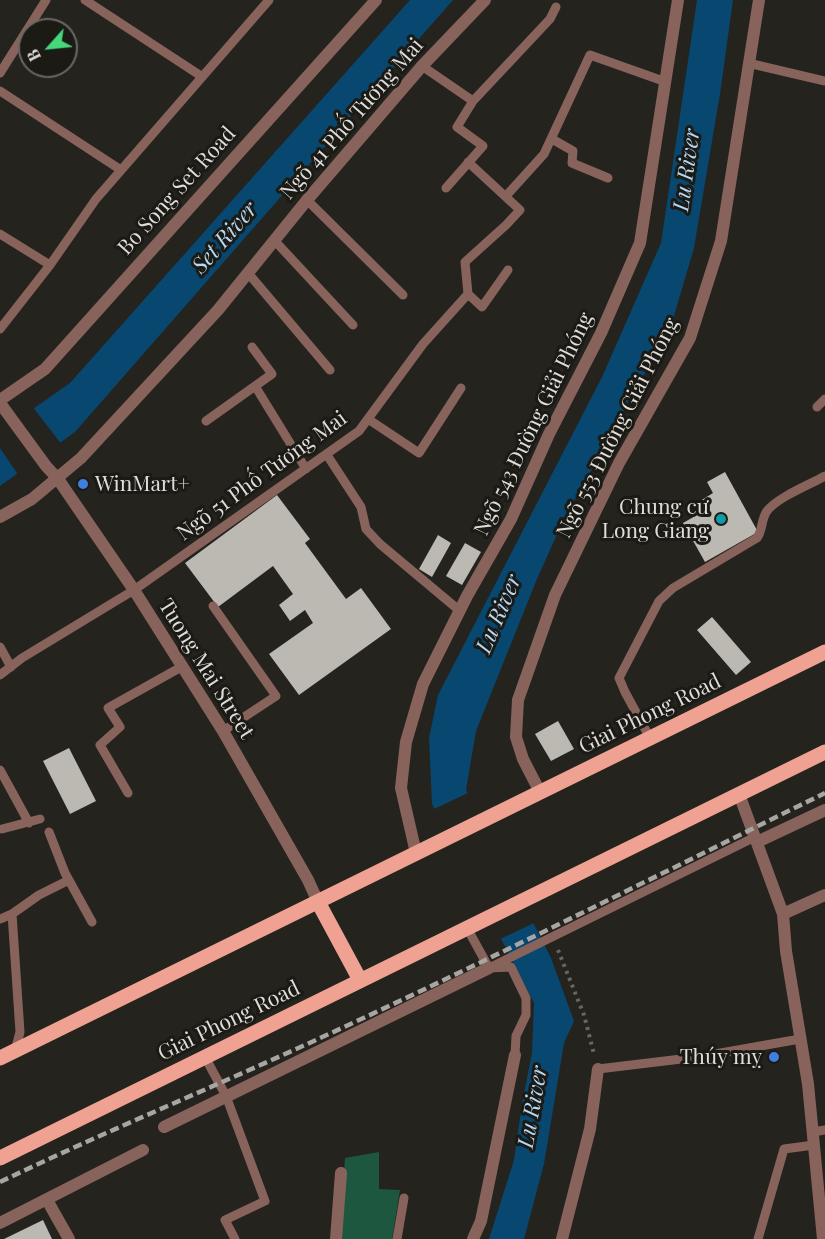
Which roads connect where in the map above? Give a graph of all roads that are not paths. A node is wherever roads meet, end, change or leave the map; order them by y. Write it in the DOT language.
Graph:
graph roads {
  1 [pos="46,0"];
  2 [pos="85,0"];
  3 [pos="268,0"];
  4 [pos="376,0"];
  5 [pos="485,0"];
  6 [pos="678,0"];
  7 [pos="759,0"];
  8 [pos="556,7"];
  9 [pos="748,63"];
  10 [pos="422,66"];
  11 [pos="0,73"];
  12 [pos="201,76"];
  13 [pos="825,81"];
  14 [pos="666,82"];
  15 [pos="0,91"];
  16 [pos="473,101"];
  17 [pos="552,140"];
  18 [pos="468,162"];
  19 [pos="121,170"];
  20 [pos="608,178"];
  21 [pos="446,188"];
  22 [pos="506,196"];
  23 [pos="307,200"];
  24 [pos="0,234"];
  25 [pos="274,240"];
  26 [pos="50,265"];
  27 [pos="508,270"];
  28 [pos="248,273"];
  29 [pos="468,294"];
  30 [pos="403,295"];
  31 [pos="353,325"];
  32 [pos="0,329"];
  33 [pos="252,347"];
  34 [pos="330,370"];
  35 [pos="255,386"];
  36 [pos="460,388"];
  37 [pos="825,399"];
  38 [pos="0,401"];
  39 [pos="817,407"];
  40 [pos="368,419"];
  41 [pos="206,421"];
  42 [pos="327,455"];
  43 [pos="306,469"];
  44 [pos="825,476"];
  45 [pos="58,479"];
  46 [pos="0,517"];
  47 [pos="134,590"];
  48 [pos="213,606"];
  49 [pos="460,610"];
  50 [pos="0,647"];
  51 [pos="825,652"];
  52 [pos="183,666"];
  53 [pos="11,667"];
  54 [pos="0,675"];
  55 [pos="223,731"];
  56 [pos="650,738"];
  57 [pos="825,752"];
  58 [pos="0,770"];
  59 [pos="540,792"];
  60 [pos="128,793"];
  61 [pos="739,794"];
  62 [pos="825,810"];
  63 [pos="40,819"];
  64 [pos="29,823"];
  65 [pos="2,829"];
  66 [pos="50,832"];
  67 [pos="756,839"];
  68 [pos="416,853"];
  69 [pos="69,880"];
  70 [pos="825,895"];
  71 [pos="318,902"];
  72 [pos="12,914"];
  73 [pos="783,914"];
  74 [pos="0,919"];
  75 [pos="92,922"];
  76 [pos="472,926"];
  77 [pos="489,968"];
  78 [pos="360,980"];
  79 [pos="800,1039"];
  80 [pos="7,1050"];
  81 [pos="515,1055"];
  82 [pos="205,1057"];
  83 [pos="0,1058"];
  84 [pos="597,1069"];
  85 [pos="226,1096"];
  86 [pos="164,1127"];
  87 [pos="817,1136"];
  88 [pos="143,1150"];
  89 [pos="0,1158"];
  90 [pos="341,1173"];
  91 [pos="404,1198"];
  92 [pos="47,1200"];
  93 [pos="0,1223"];
  94 [pos="69,1239"];
  95 [pos="235,1239"];
  96 [pos="336,1239"];
  97 [pos="397,1239"];
  98 [pos="473,1239"];
  99 [pos="562,1239"];
  100 [pos="758,1239"];
  101 [pos="823,1239"];
  1 -- 11 [label="lane"];
  2 -- 12 [label="lane"];
  3 -- 12 [label="lane"];
  4 -- 38 [label="street, Bo Song Set Road"];
  5 -- 10 [label="street, Ngõ 41 Phố Tương Mai"];
  6 -- 14 [label="street, Ngõ 543 Đường Giải Phóng"];
  7 -- 9 [label="street, Ngõ 553 Đường Giải Phóng"];
  8 -- 16 [label="lane"];
  9 -- 13 [label="lane"];
  9 -- 59 [label="street, Ngõ 553 Đường Giải Phóng"];
  10 -- 16 [label="lane"];
  10 -- 23 [label="street, Ngõ 41 Phố Tương Mai"];
  12 -- 19 [label="lane"];
  14 -- 17 [label="lane"];
  14 -- 49 [label="street, Ngõ 543 Đường Giải Phóng"];
  15 -- 19 [label="lane"];
  16 -- 18 [label="lane"];
  17 -- 20 [label="lane"];
  17 -- 22 [label="lane"];
  18 -- 21 [label="lane"];
  18 -- 22 [label="lane"];
  19 -- 26 [label="lane"];
  22 -- 29 [label="lane"];
  23 -- 25 [label="street, Ngõ 41 Phố Tương Mai"];
  23 -- 30 [label="lane"];
  24 -- 26 [label="lane"];
  25 -- 28 [label="street, Ngõ 41 Phố Tương Mai"];
  25 -- 31 [label="lane"];
  26 -- 32 [label="lane"];
  27 -- 29 [label="lane"];
  28 -- 34 [label="lane"];
  28 -- 45 [label="street, Ngõ 41 Phố Tương Mai"];
  29 -- 40 [label="lane, Ngõ 51 Phố Tương Mai"];
  33 -- 35 [label="lane"];
  35 -- 41 [label="lane"];
  35 -- 43 [label="lane"];
  36 -- 40 [label="lane"];
  37 -- 39 [label="lane"];
  38 -- 45 [label="street, Tuong Mai Street"];
  40 -- 42 [label="lane, Ngõ 51 Phố Tương Mai"];
  42 -- 43 [label="lane, Ngõ 51 Phố Tương Mai"];
  42 -- 49 [label="lane"];
  43 -- 47 [label="lane, Ngõ 51 Phố Tương Mai"];
  44 -- 56 [label="lane"];
  45 -- 46 [label="street, Ngõ 41 Phố Tương Mai"];
  45 -- 47 [label="street, Tuong Mai Street"];
  47 -- 52 [label="street, Tuong Mai Street"];
  47 -- 53 [label="lane, Ngõ 51 Phố Tương Mai"];
  48 -- 55 [label="lane"];
  49 -- 68 [label="street, Ngõ 543 Đường Giải Phóng"];
  50 -- 53 [label="lane"];
  51 -- 56 [label="main road, Giai Phong Road"];
  52 -- 55 [label="street, Tuong Mai Street"];
  52 -- 60 [label="lane"];
  53 -- 54 [label="lane, Ngõ 51 Phố Tương Mai"];
  55 -- 71 [label="street, Tuong Mai Street"];
  56 -- 59 [label="main road, Giai Phong Road"];
  57 -- 61 [label="main road"];
  58 -- 64 [label="lane"];
  59 -- 68 [label="main road, Giai Phong Road"];
  61 -- 67 [label="street"];
  61 -- 76 [label="main road, Giai Phong Road"];
  62 -- 67 [label="street"];
  63 -- 64 [label="lane"];
  64 -- 65 [label="lane"];
  66 -- 69 [label="lane"];
  67 -- 73 [label="street"];
  67 -- 77 [label="lane"];
  68 -- 71 [label="main road"];
  69 -- 72 [label="lane"];
  69 -- 75 [label="lane"];
  70 -- 73 [label="street"];
  71 -- 78 [label="main road"];
  71 -- 80 [label="main road"];
  72 -- 74 [label="lane"];
  72 -- 80 [label="lane"];
  73 -- 79 [label="street"];
  76 -- 77 [label="lane"];
  76 -- 78 [label="main road, Giai Phong Road"];
  77 -- 81 [label="lane"];
  77 -- 85 [label="street"];
  78 -- 82 [label="main road, Giai Phong Road"];
  79 -- 84 [label="lane"];
  79 -- 87 [label="street"];
  80 -- 83 [label="main road"];
  81 -- 98 [label="street"];
  82 -- 85 [label="lane"];
  82 -- 89 [label="main road, Giai Phong Road"];
  84 -- 99 [label="street"];
  85 -- 86 [label="street"];
  85 -- 95 [label="lane"];
  87 -- 100 [label="lane"];
  87 -- 101 [label="street"];
  88 -- 92 [label="street"];
  90 -- 96 [label="street"];
  91 -- 97 [label="lane"];
  92 -- 93 [label="street"];
  92 -- 94 [label="street"];
}
